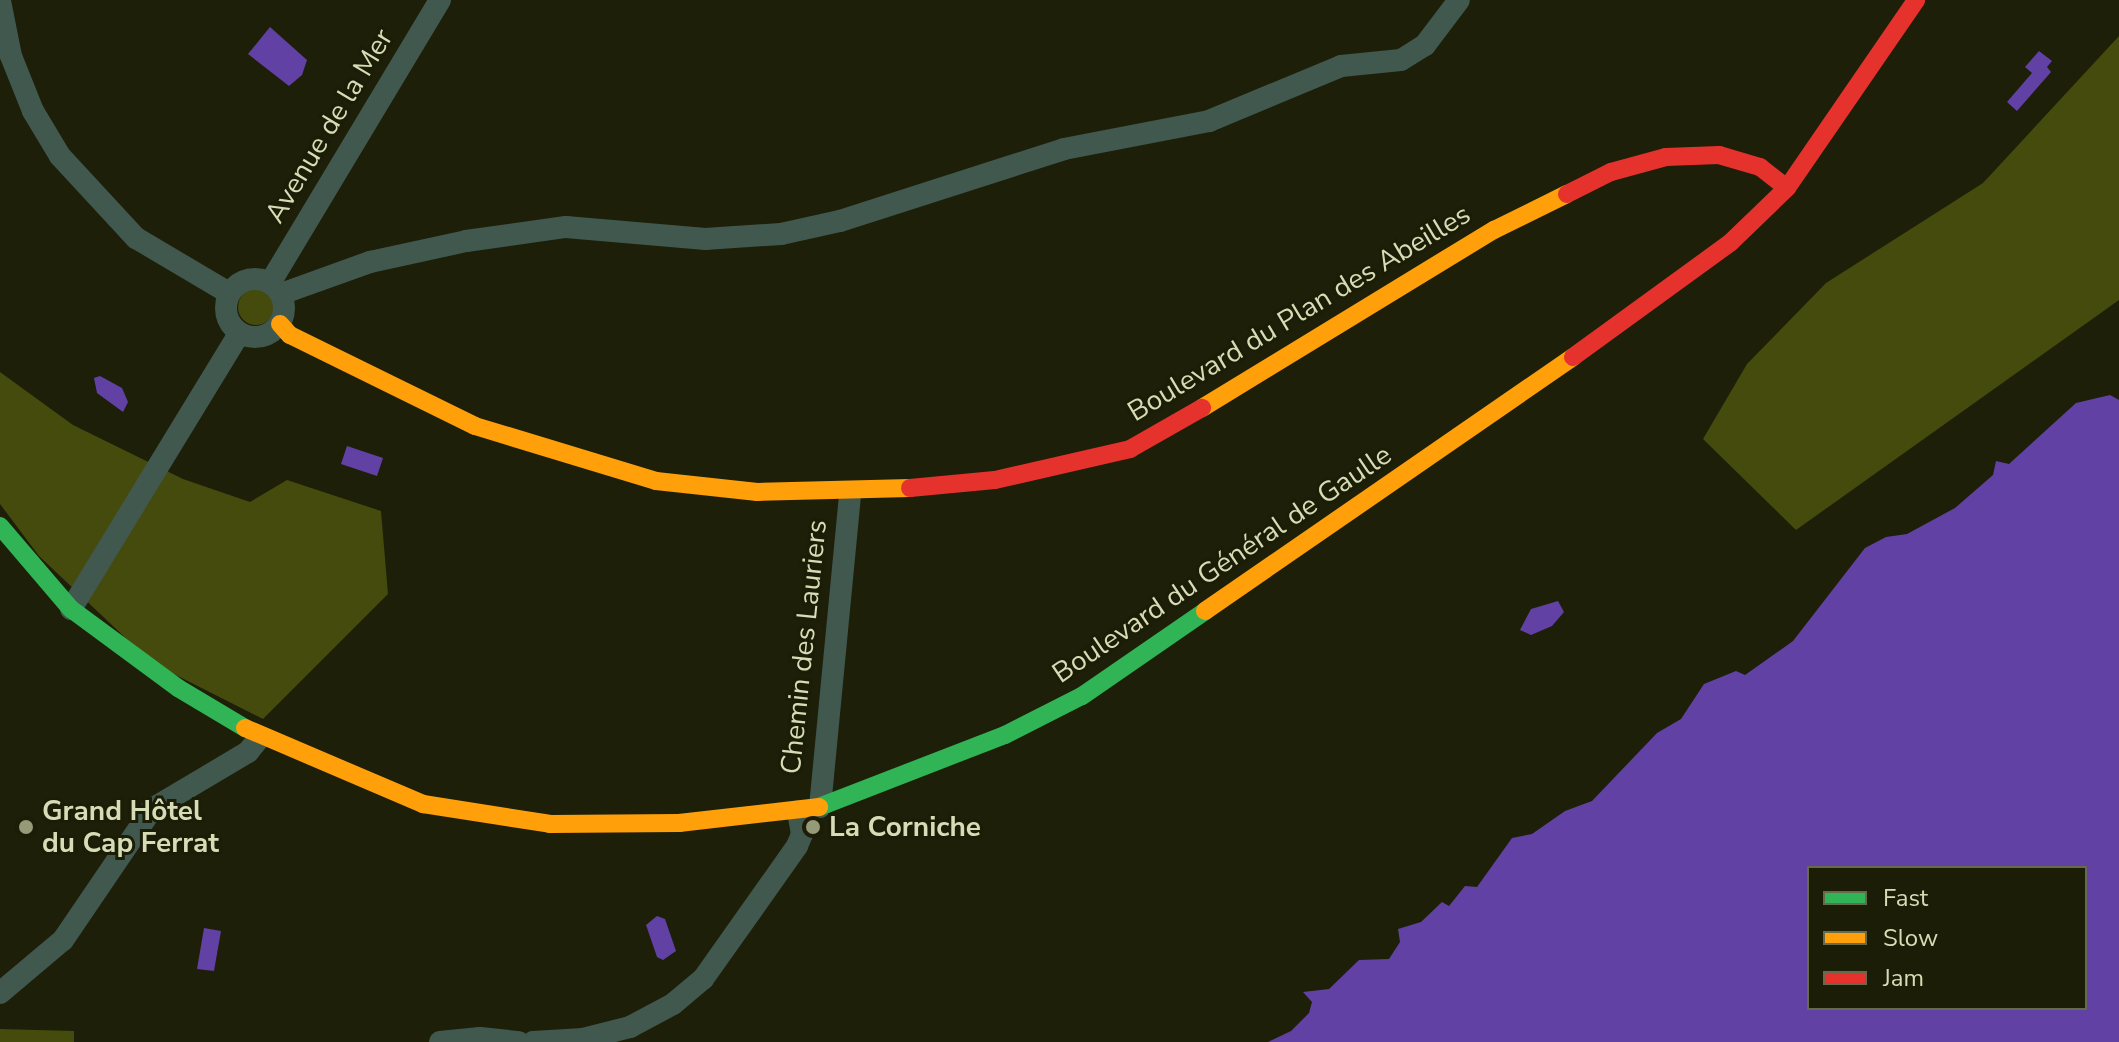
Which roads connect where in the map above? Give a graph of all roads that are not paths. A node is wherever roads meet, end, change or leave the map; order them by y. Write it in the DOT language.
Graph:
graph roads {
  1 [pos="440,0"];
  2 [pos="1459,0"];
  3 [pos="1916,0"];
  4 [pos="0,1"];
  5 [pos="1787,188"];
  6 [pos="275,289"];
  7 [pos="229,293"];
  8 [pos="280,324"];
  9 [pos="239,334"];
  10 [pos="850,493"];
  11 [pos="0,526"];
  12 [pos="71,609"];
  13 [pos="260,737"];
  14 [pos="809,809"];
  15 [pos="0,993"];
  16 [pos="440,1042"];
  17 [pos="519,1042"];
  18 [pos="533,1042"];
  1 -- 6 [label="street, Avenue de la Mer"];
  2 -- 6 [label="street"];
  3 -- 5 [label="street, Boulevard du Général de Gaulle"];
  4 -- 7 [label="street"];
  5 -- 10 [label="street, Boulevard du Plan des Abeilles"];
  5 -- 14 [label="street, Boulevard du Général de Gaulle"];
  6 -- 7 [label="street"];
  6 -- 8 [label="street"];
  7 -- 9 [label="street"];
  8 -- 9 [label="street"];
  8 -- 10 [label="street, Boulevard du Plan des Abeilles"];
  9 -- 12 [label="street"];
  10 -- 14 [label="street, Chemin des Lauriers"];
  11 -- 12 [label="street, Boulevard du Général de Gaulle"];
  12 -- 13 [label="street, Boulevard du Général de Gaulle"];
  13 -- 14 [label="street, Boulevard du Général de Gaulle"];
  13 -- 15 [label="street"];
  14 -- 18 [label="street, Chemin des Lauriers"];
  16 -- 17 [label="street"];
}
